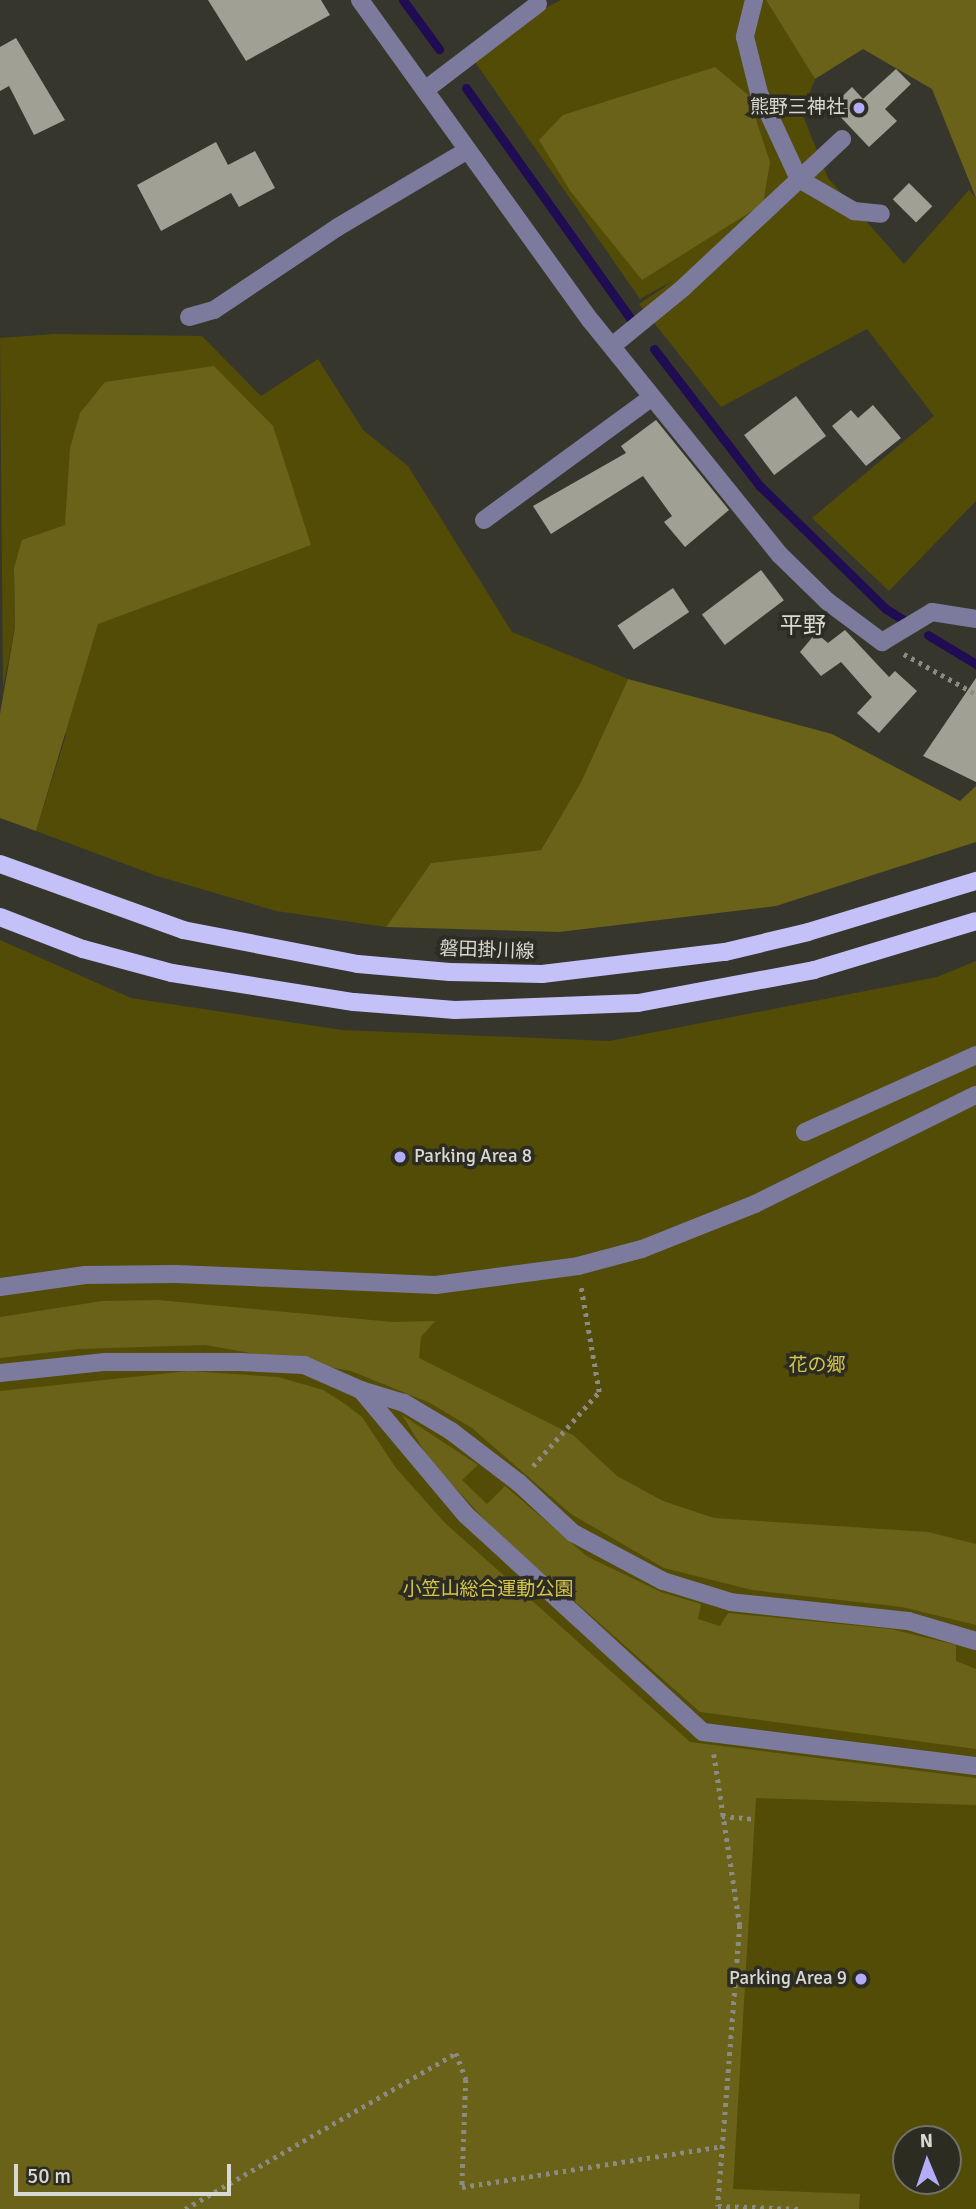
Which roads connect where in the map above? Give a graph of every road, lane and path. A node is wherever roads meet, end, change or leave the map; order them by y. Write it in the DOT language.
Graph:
graph roads {
  1 [pos="360,0"];
  2 [pos="754,0"];
  3 [pos="538,4"];
  4 [pos="425,90"];
  5 [pos="842,139"];
  6 [pos="466,151"];
  7 [pos="799,179"];
  8 [pos="881,214"];
  9 [pos="189,317"];
  10 [pos="612,346"];
  11 [pos="652,397"];
  12 [pos="484,520"];
  13 [pos="976,619"];
  14 [pos="882,642"];
  15 [pos="976,694"];
  16 [pos="0,864"];
  17 [pos="976,881"];
  18 [pos="0,917"];
  19 [pos="976,921"];
  20 [pos="976,1055"];
  21 [pos="976,1095"];
  22 [pos="805,1132"];
  23 [pos="578,1266"];
  24 [pos="0,1287"];
  25 [pos="0,1373"];
  26 [pos="361,1390"];
  27 [pos="519,1483"];
  28 [pos="976,1641"];
  29 [pos="703,1732"];
  30 [pos="976,1766"];
  31 [pos="722,1816"];
  32 [pos="755,1819"];
  33 [pos="723,2147"];
  34 [pos="185,2209"];
  35 [pos="802,2209"];
  1 -- 4 [label="street"];
  2 -- 7 [label="street"];
  3 -- 4 [label="street"];
  4 -- 6 [label="street"];
  5 -- 7 [label="street"];
  6 -- 9 [label="street"];
  6 -- 10 [label="street"];
  7 -- 8 [label="street"];
  7 -- 10 [label="street"];
  10 -- 11 [label="street"];
  11 -- 12 [label="street"];
  11 -- 14 [label="street"];
  13 -- 14 [label="street"];
  14 -- 15 [label="path"];
  16 -- 17 [label="main road, 磐田掛川線"];
  18 -- 19 [label="main road"];
  20 -- 22 [label="street"];
  21 -- 23 [label="street"];
  23 -- 24 [label="street"];
  23 -- 27 [label="path"];
  25 -- 26 [label="street"];
  26 -- 27 [label="street"];
  26 -- 29 [label="street"];
  27 -- 28 [label="street"];
  29 -- 30 [label="street"];
  29 -- 31 [label="path"];
  31 -- 32 [label="path"];
  31 -- 33 [label="path"];
  33 -- 34 [label="path"];
  33 -- 35 [label="path"];
}
